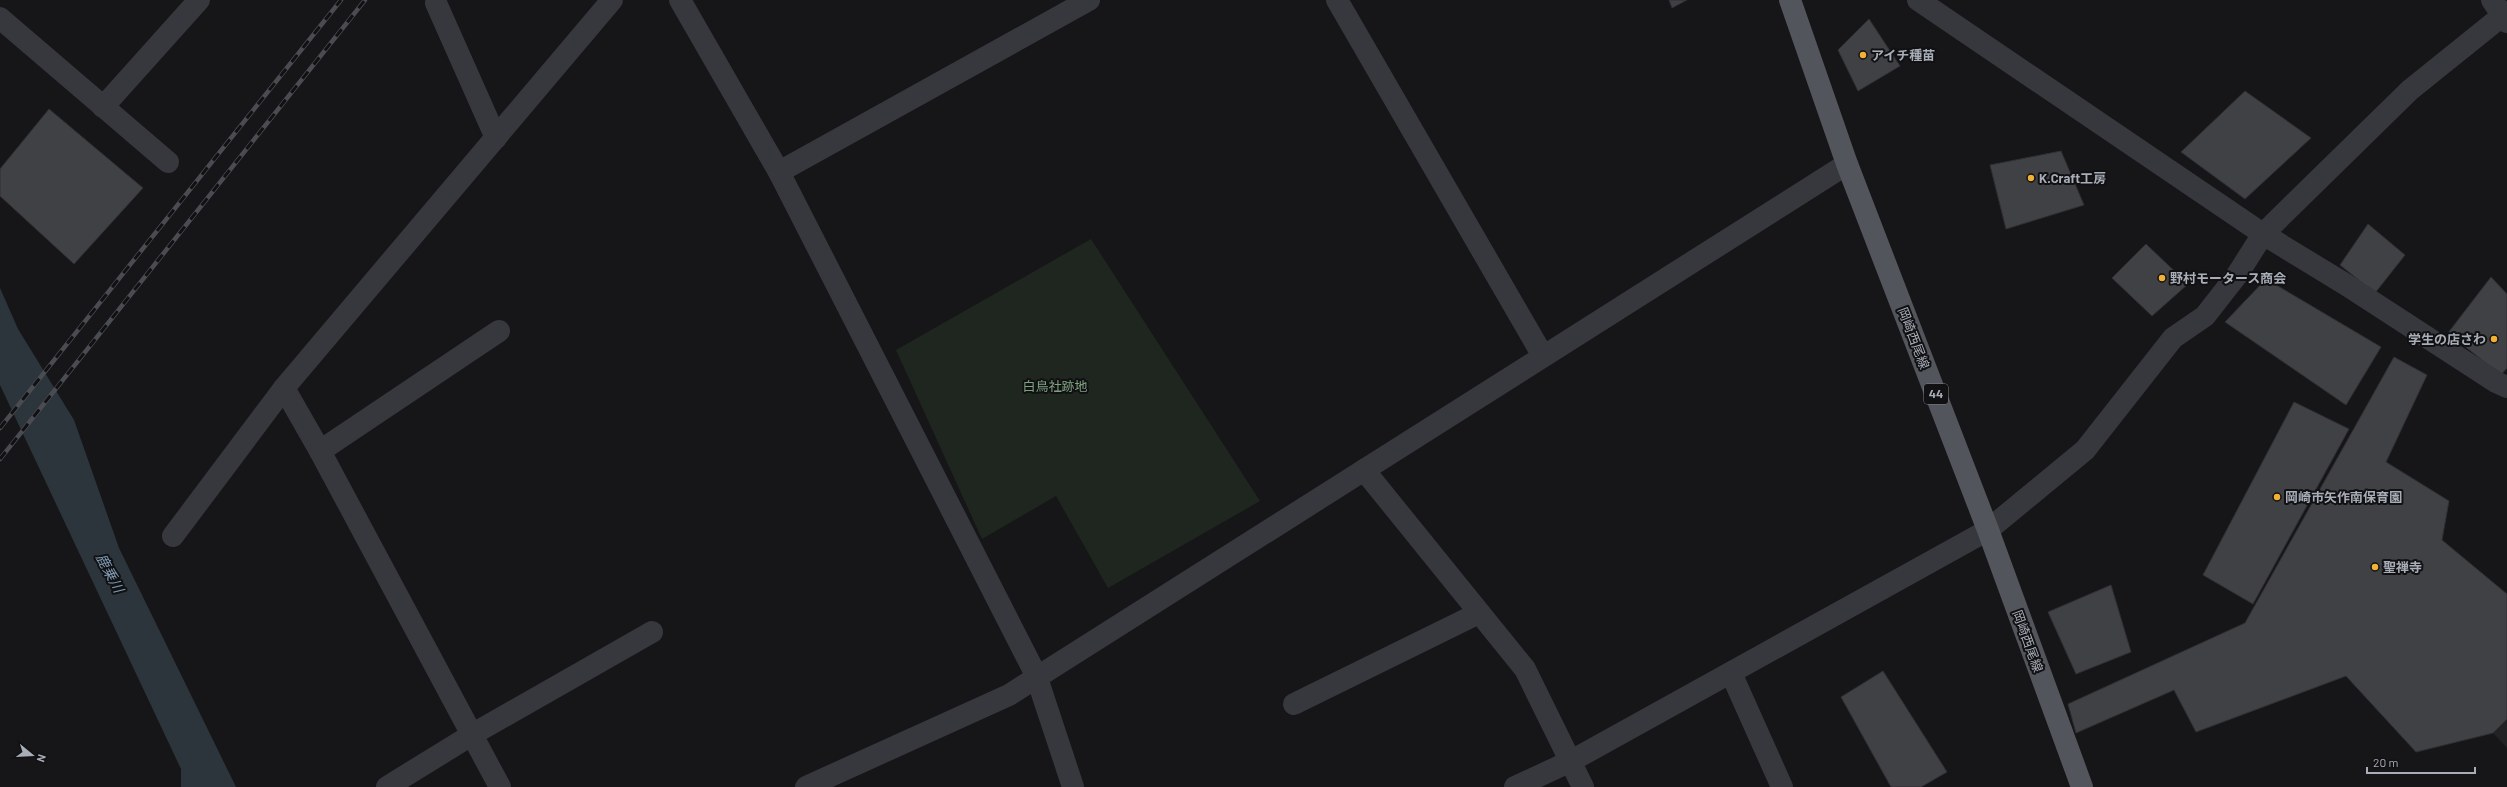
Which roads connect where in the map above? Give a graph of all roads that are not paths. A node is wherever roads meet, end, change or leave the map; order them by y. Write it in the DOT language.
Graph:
graph roads {
  1 [pos="199,0"];
  2 [pos="612,0"];
  3 [pos="680,0"];
  4 [pos="1089,0"];
  5 [pos="1337,0"];
  6 [pos="1790,0"];
  7 [pos="1918,0"];
  8 [pos="436,3"];
  9 [pos="2502,13"];
  10 [pos="0,18"];
  11 [pos="103,107"];
  12 [pos="496,138"];
  13 [pos="168,162"];
  14 [pos="1847,164"];
  15 [pos="779,172"];
  16 [pos="2263,234"];
  17 [pos="499,331"];
  18 [pos="1543,356"];
  19 [pos="2507,387"];
  20 [pos="284,388"];
  21 [pos="320,450"];
  22 [pos="1364,470"];
  23 [pos="1988,530"];
  24 [pos="173,536"];
  25 [pos="1480,613"];
  26 [pos="652,632"];
  27 [pos="1730,673"];
  28 [pos="1036,675"];
  29 [pos="1294,704"];
  30 [pos="473,734"];
  31 [pos="1572,761"];
  32 [pos="387,787"];
  33 [pos="500,787"];
  34 [pos="806,787"];
  35 [pos="1073,787"];
  36 [pos="1515,787"];
  37 [pos="1582,787"];
  38 [pos="1782,787"];
  39 [pos="2082,787"];
  1 -- 11 [label="street"];
  2 -- 12 [label="street"];
  3 -- 15 [label="street"];
  4 -- 15 [label="street"];
  5 -- 18 [label="street"];
  6 -- 14 [label="main road, 岡崎西尾線 / 44"];
  7 -- 16 [label="street"];
  8 -- 12 [label="street"];
  9 -- 16 [label="street"];
  10 -- 11 [label="street"];
  11 -- 13 [label="street"];
  12 -- 20 [label="street"];
  14 -- 18 [label="street"];
  14 -- 23 [label="main road, 岡崎西尾線 / 44"];
  15 -- 28 [label="street"];
  16 -- 19 [label="street"];
  16 -- 23 [label="street"];
  17 -- 21 [label="street"];
  18 -- 22 [label="street"];
  20 -- 21 [label="street"];
  20 -- 24 [label="street"];
  21 -- 30 [label="street"];
  22 -- 25 [label="street"];
  22 -- 28 [label="street"];
  23 -- 27 [label="street"];
  23 -- 39 [label="main road, 岡崎西尾線 / 44"];
  25 -- 29 [label="street"];
  25 -- 31 [label="street"];
  26 -- 30 [label="street"];
  27 -- 31 [label="street"];
  27 -- 38 [label="street"];
  28 -- 34 [label="street"];
  28 -- 35 [label="street"];
  30 -- 32 [label="street"];
  30 -- 33 [label="street"];
  31 -- 36 [label="street"];
  31 -- 37 [label="street"];
}
